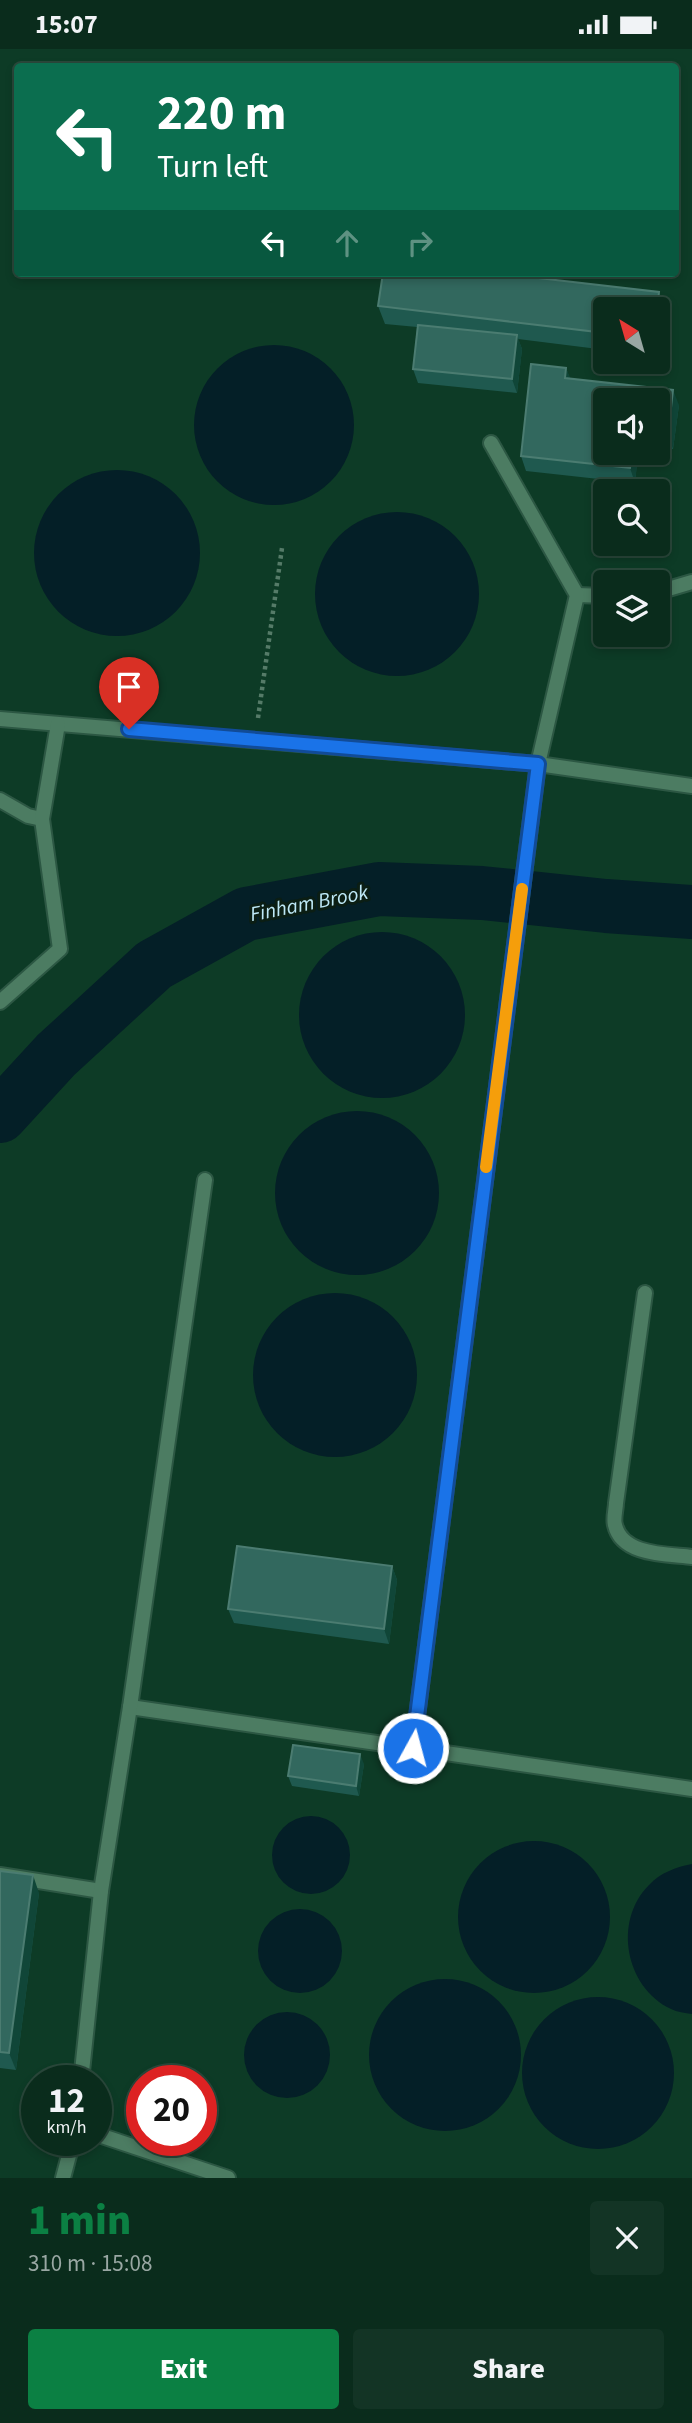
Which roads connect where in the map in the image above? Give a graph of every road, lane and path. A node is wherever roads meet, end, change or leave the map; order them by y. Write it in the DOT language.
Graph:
graph roads {
  1 [pos="491,443"];
  2 [pos="282,548"];
  3 [pos="692,582"];
  4 [pos="670,588"];
  5 [pos="576,595"];
  6 [pos="593,596"];
  7 [pos="0,719"];
  8 [pos="58,724"];
  9 [pos="255,740"];
  10 [pos="538,764"];
  11 [pos="692,786"];
  12 [pos="0,800"];
  13 [pos="42,819"];
  14 [pos="0,1002"];
  15 [pos="205,1180"];
  16 [pos="645,1293"];
  17 [pos="692,1557"];
  18 [pos="130,1707"];
  19 [pos="413,1748"];
  20 [pos="692,1789"];
  21 [pos="0,1875"];
  22 [pos="101,1891"];
  23 [pos="83,2065"];
  24 [pos="112,2139"];
  25 [pos="69,2156"];
  26 [pos="63,2178"];
  27 [pos="228,2178"];
  1 -- 5 [label="lane"];
  2 -- 9 [label="path"];
  3 -- 4 [label="lane"];
  5 -- 6 [label="lane"];
  5 -- 10 [label="lane"];
  7 -- 8 [label="lane"];
  8 -- 9 [label="lane"];
  8 -- 13 [label="lane"];
  9 -- 10 [label="lane"];
  10 -- 11 [label="lane"];
  10 -- 19 [label="lane"];
  12 -- 13 [label="lane"];
  13 -- 14 [label="lane"];
  15 -- 18 [label="lane"];
  16 -- 17 [label="lane"];
  18 -- 19 [label="lane"];
  18 -- 22 [label="lane"];
  19 -- 20 [label="lane"];
  21 -- 22 [label="lane"];
  22 -- 23 [label="lane"];
  24 -- 27 [label="lane"];
  25 -- 26 [label="lane"];
}
